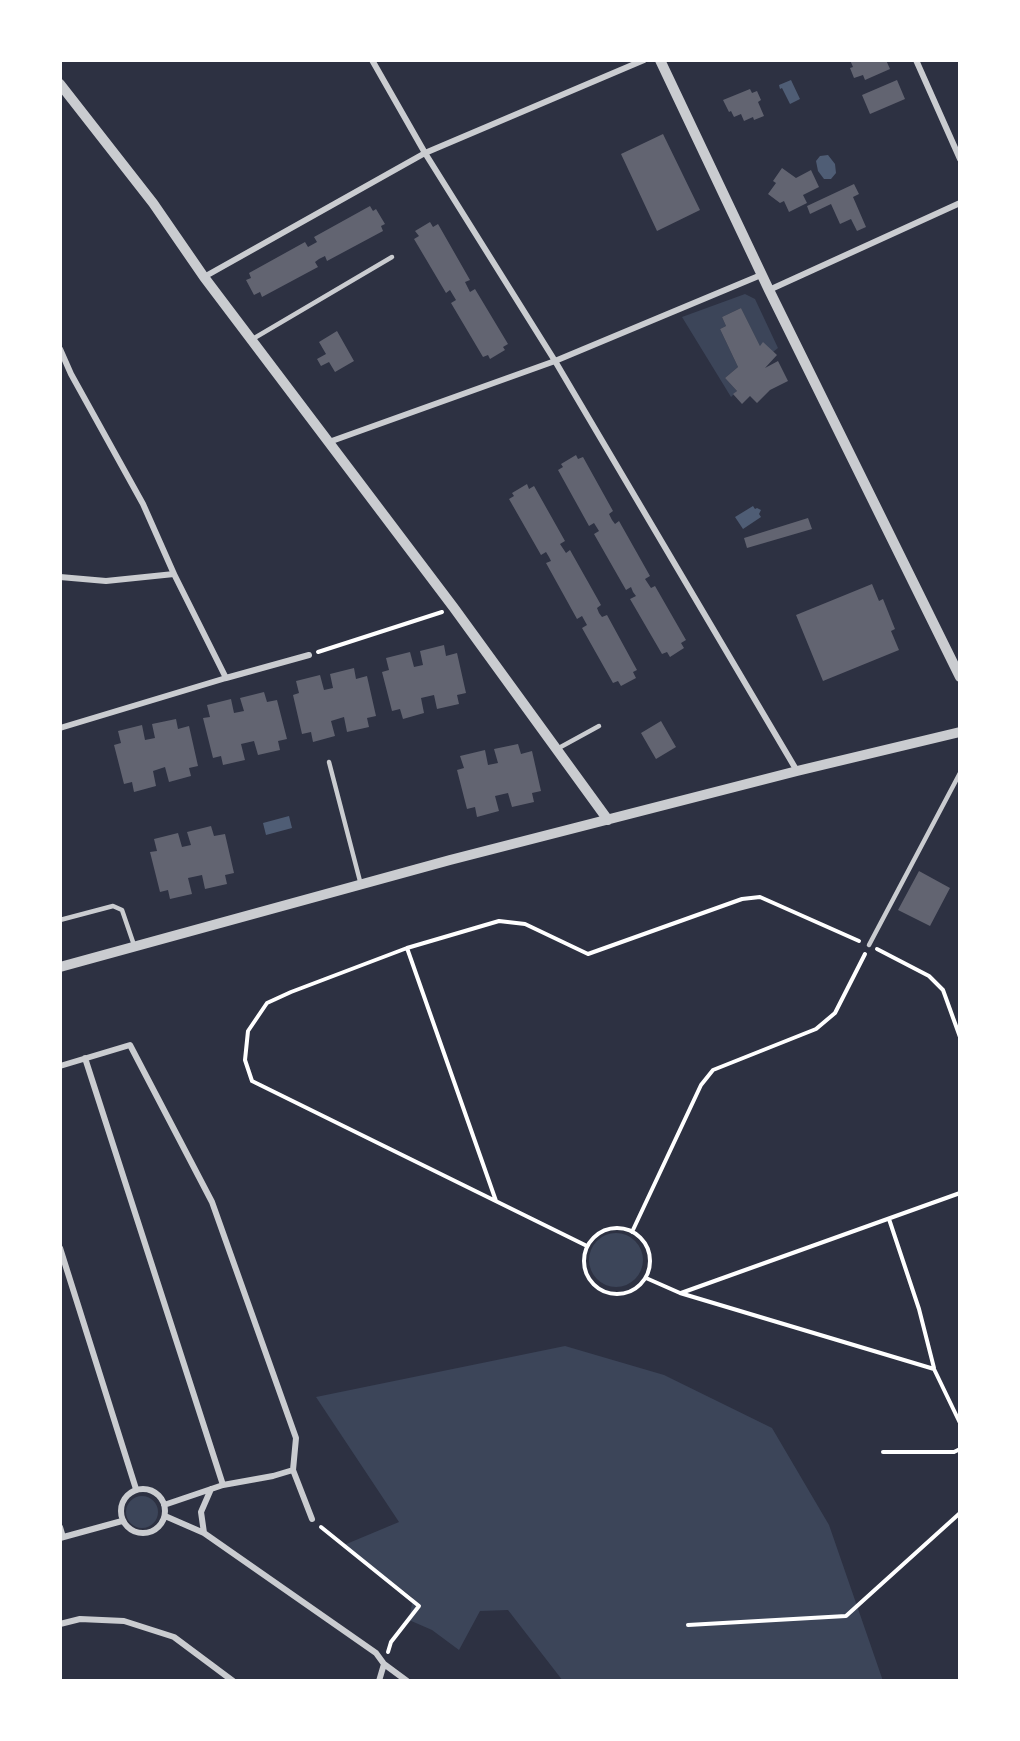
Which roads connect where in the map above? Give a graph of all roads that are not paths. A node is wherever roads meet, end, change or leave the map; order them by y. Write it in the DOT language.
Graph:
graph roads {
  1 [pos="372,60"];
  2 [pos="644,60"];
  3 [pos="660,60"];
  4 [pos="916,60"];
  5 [pos="60,84"];
  6 [pos="425,153"];
  7 [pos="960,159"];
  8 [pos="960,202"];
  9 [pos="392,258"];
  10 [pos="761,275"];
  11 [pos="204,277"];
  12 [pos="769,290"];
  13 [pos="252,340"];
  14 [pos="60,349"];
  15 [pos="555,361"];
  16 [pos="329,442"];
  17 [pos="174,574"];
  18 [pos="60,577"];
  19 [pos="309,655"];
  20 [pos="960,677"];
  21 [pos="226,678"];
  22 [pos="599,726"];
  23 [pos="60,728"];
  24 [pos="960,732"];
  25 [pos="556,749"];
  26 [pos="329,762"];
  27 [pos="797,771"];
  28 [pos="960,773"];
  29 [pos="608,820"];
  30 [pos="361,885"];
  31 [pos="60,920"];
  32 [pos="869,945"];
  33 [pos="135,947"];
  34 [pos="60,967"];
  35 [pos="85,1058"];
  36 [pos="60,1066"];
  37 [pos="60,1248"];
  38 [pos="293,1470"];
  39 [pos="223,1485"];
  40 [pos="136,1489"];
  41 [pos="211,1489"];
  42 [pos="164,1505"];
  43 [pos="165,1516"];
  44 [pos="312,1520"];
  45 [pos="122,1521"];
  46 [pos="60,1527"];
  47 [pos="204,1533"];
  48 [pos="62,1537"];
  49 [pos="60,1624"];
  50 [pos="384,1664"];
  51 [pos="232,1681"];
  52 [pos="379,1681"];
  53 [pos="408,1681"];
  1 -- 6 [label="street"];
  2 -- 6 [label="street"];
  3 -- 10 [label="street"];
  4 -- 7 [label="street"];
  5 -- 11 [label="street"];
  6 -- 11 [label="street"];
  6 -- 15 [label="street"];
  8 -- 12 [label="street"];
  9 -- 13 [label="lane"];
  10 -- 12 [label="street"];
  10 -- 15 [label="street"];
  11 -- 13 [label="street"];
  12 -- 20 [label="street"];
  13 -- 16 [label="street"];
  14 -- 17 [label="street"];
  15 -- 16 [label="street"];
  15 -- 27 [label="street"];
  16 -- 25 [label="street"];
  17 -- 18 [label="street"];
  17 -- 21 [label="street"];
  19 -- 21 [label="street"];
  21 -- 23 [label="street"];
  22 -- 25 [label="lane"];
  24 -- 27 [label="street"];
  25 -- 29 [label="street"];
  26 -- 30 [label="lane"];
  27 -- 29 [label="street"];
  28 -- 32 [label="lane"];
  29 -- 30 [label="street"];
  30 -- 33 [label="street"];
  31 -- 33 [label="lane"];
  33 -- 34 [label="street"];
  35 -- 36 [label="street"];
  35 -- 38 [label="street"];
  35 -- 39 [label="street"];
  37 -- 40 [label="street"];
  38 -- 39 [label="street"];
  38 -- 44 [label="street"];
  39 -- 41 [label="street"];
  40 -- 42 [label="street"];
  40 -- 45 [label="street"];
  41 -- 42 [label="street"];
  41 -- 47 [label="street"];
  42 -- 43 [label="street"];
  43 -- 45 [label="street"];
  43 -- 47 [label="street"];
  45 -- 48 [label="street"];
  46 -- 48 [label="street"];
  47 -- 50 [label="street"];
  49 -- 51 [label="street"];
  50 -- 52 [label="street"];
  50 -- 53 [label="street"];
}
